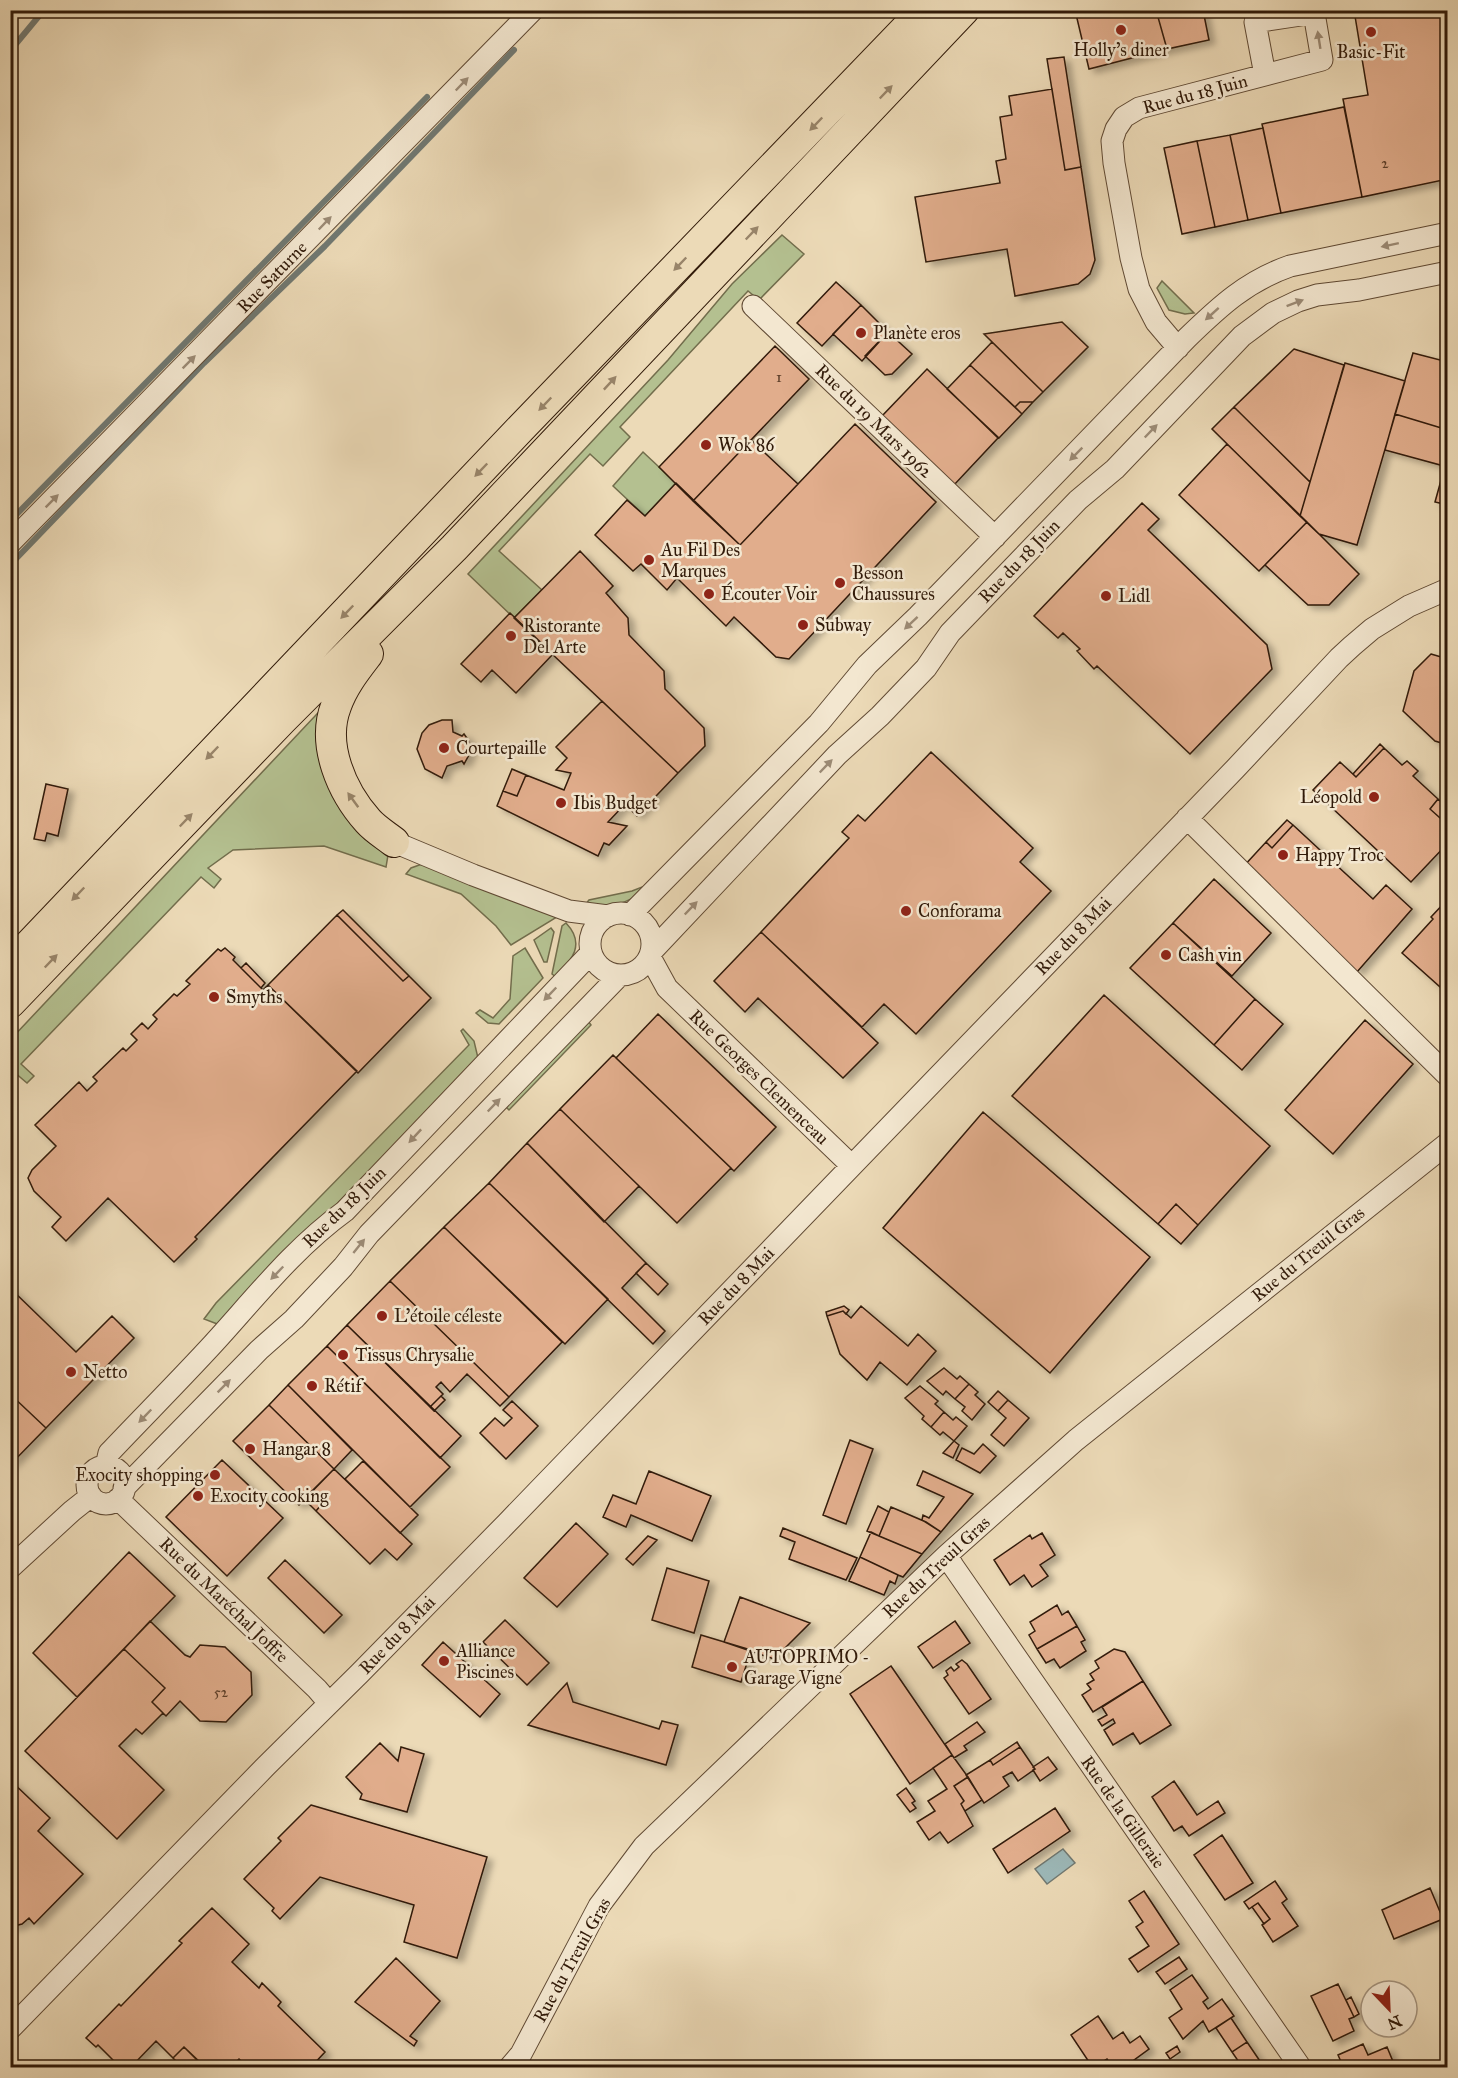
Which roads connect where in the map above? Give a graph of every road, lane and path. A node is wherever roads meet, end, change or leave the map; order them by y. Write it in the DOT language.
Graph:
graph roads {
  1 [pos="533,10"];
  2 [pos="903,10"];
  3 [pos="924,10"];
  4 [pos="964,10"];
  5 [pos="1265,75"];
  6 [pos="856,82"];
  7 [pos="1448,233"];
  8 [pos="1448,272"];
  9 [pos="753,306"];
  10 [pos="1178,348"];
  11 [pos="995,537"];
  12 [pos="10,543"];
  13 [pos="454,548"];
  14 [pos="1448,589"];
  15 [pos="1187,818"];
  16 [pos="394,842"];
  17 [pos="574,913"];
  18 [pos="630,915"];
  19 [pos="608,916"];
  20 [pos="590,946"];
  21 [pos="651,954"];
  22 [pos="10,965"];
  23 [pos="626,975"];
  24 [pos="667,988"];
  25 [pos="10,1004"];
  26 [pos="1448,1076"];
  27 [pos="1448,1143"];
  28 [pos="851,1165"];
  29 [pos="106,1466"];
  30 [pos="121,1493"];
  31 [pos="91,1497"];
  32 [pos="947,1555"];
  33 [pos="10,1568"];
  34 [pos="329,1703"];
  35 [pos="37,2002"];
  36 [pos="10,2016"];
  37 [pos="10,2029"];
  38 [pos="509,2067"];
  39 [pos="1301,2067"];
  12 -- 1 [label="street, Rue Saturne, one-way"];
  2 -- 6 [label="highway"];
  3 -- 6 [label="highway"];
  13 -- 4 [label="highway, one-way"];
  5 -- 10 [label="street, Rue du 18 Juin"];
  6 -- 22 [label="highway, one-way"];
  7 -- 10 [label="street, Rue du 18 Juin, one-way"];
  21 -- 8 [label="street, Rue du 18 Juin, one-way"];
  9 -- 11 [label="street, Rue du 19 Mars 1962"];
  10 -- 11 [label="street, Rue du 18 Juin, one-way"];
  11 -- 18 [label="street, Rue du 18 Juin, one-way"];
  16 -- 13 [label="highway, one-way"];
  25 -- 13 [label="highway, one-way"];
  14 -- 15 [label="street, Rue du 8 Mai"];
  15 -- 26 [label="street"];
  15 -- 28 [label="street, Rue du 8 Mai"];
  16 -- 17 [label="street"];
  17 -- 19 [label="street"];
  17 -- 20 [label="street"];
  18 -- 19 [label="street"];
  18 -- 21 [label="street"];
  19 -- 20 [label="street"];
  20 -- 23 [label="street"];
  20 -- 29 [label="street, Rue du 18 Juin, one-way"];
  21 -- 23 [label="street"];
  21 -- 24 [label="street"];
  23 -- 24 [label="street"];
  30 -- 23 [label="street, one-way"];
  24 -- 28 [label="street, Rue Georges Clemenceau"];
  27 -- 32 [label="street, Rue du Treuil Gras"];
  28 -- 34 [label="street, Rue du 8 Mai"];
  29 -- 30 [label="street"];
  29 -- 31 [label="street"];
  30 -- 31 [label="street"];
  30 -- 34 [label="street, Rue du Maréchal Joffre"];
  31 -- 33 [label="street"];
  32 -- 38 [label="street, Rue du Treuil Gras"];
  32 -- 39 [label="street, Rue de la Gilleraie"];
  34 -- 35 [label="street, Rue du 8 Mai"];
  35 -- 36 [label="street"];
  35 -- 37 [label="street, Rue du 8 Mai"];
}
